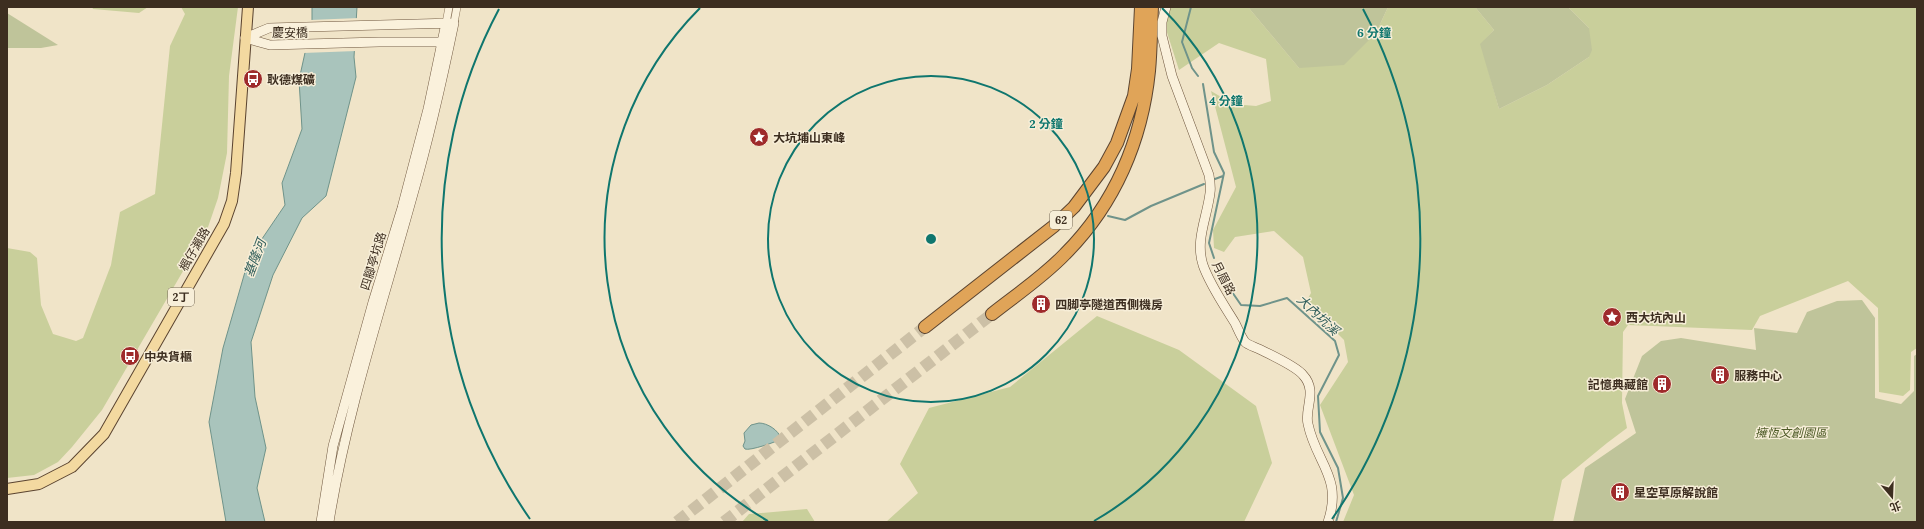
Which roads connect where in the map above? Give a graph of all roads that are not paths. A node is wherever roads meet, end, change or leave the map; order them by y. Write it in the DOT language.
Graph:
graph roads {
  1 [pos="250,7"];
  2 [pos="449,7"];
  3 [pos="457,7"];
  4 [pos="1141,7"];
  5 [pos="1152,7"];
  6 [pos="1166,7"];
  7 [pos="450,23"];
  8 [pos="245,38"];
  9 [pos="446,42"];
  10 [pos="1144,69"];
  11 [pos="992,314"];
  12 [pos="925,327"];
  13 [pos="7,489"];
  14 [pos="321,522"];
  15 [pos="329,522"];
  16 [pos="1328,522"];
  1 -- 8 [label="main road, 楓仔瀨路 / 2丁"];
  2 -- 7 [label="street, 四腳亭坑路"];
  3 -- 7 [label="street, 四腳亭坑路"];
  4 -- 10 [label="highway, 62"];
  5 -- 10 [label="highway, 62"];
  6 -- 16 [label="street, 月眉路"];
  7 -- 8 [label="street, 慶安橋"];
  7 -- 9 [label="street, 四腳亭坑路"];
  8 -- 9 [label="street, 慶安橋"];
  8 -- 13 [label="main road, 楓仔瀨路 / 2丁"];
  9 -- 14 [label="street, 四腳亭坑路"];
  9 -- 15 [label="street, 四腳亭坑路"];
  10 -- 11 [label="highway, 62"];
  10 -- 12 [label="highway, 62"];
}
